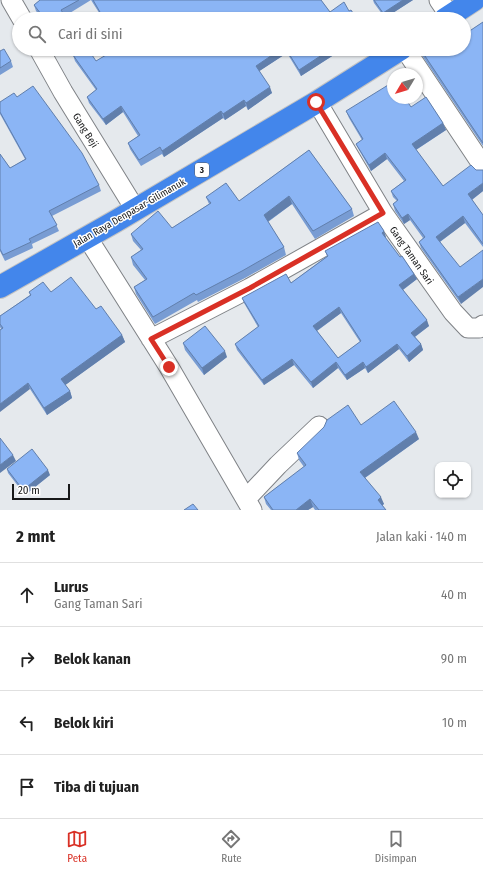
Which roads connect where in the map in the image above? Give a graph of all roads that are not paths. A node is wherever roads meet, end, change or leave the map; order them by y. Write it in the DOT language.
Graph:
graph roads {
  1 [pos="11,0"];
  2 [pos="474,0"];
  3 [pos="18,12"];
  4 [pos="445,12"];
  5 [pos="43,56"];
  6 [pos="390,56"];
  7 [pos="409,56"];
  8 [pos="316,102"];
  9 [pos="483,166"];
  10 [pos="135,209"];
  11 [pos="383,213"];
  12 [pos="87,237"];
  13 [pos="0,287"];
  14 [pos="483,325"];
  15 [pos="151,339"];
  16 [pos="319,426"];
  17 [pos="249,504"];
  1 -- 3 [label="street"];
  2 -- 4 [label="highway"];
  5 -- 10 [label="street, Gang Beji"];
  6 -- 8 [label="highway, Jalan Raya Denpasar-Gilimanuk / 3"];
  7 -- 9 [label="street"];
  8 -- 10 [label="highway, Jalan Raya Denpasar-Gilimanuk / 3"];
  8 -- 11 [label="street, Gang Taman Sari"];
  10 -- 12 [label="highway, Jalan Raya Denpasar-Gilimanuk / 3"];
  11 -- 14 [label="street, Gang Taman Sari"];
  11 -- 15 [label="street"];
  12 -- 13 [label="highway, Jalan Raya Denpasar-Gilimanuk / 3"];
  12 -- 15 [label="street"];
  15 -- 17 [label="street"];
  16 -- 17 [label="street"];
}
